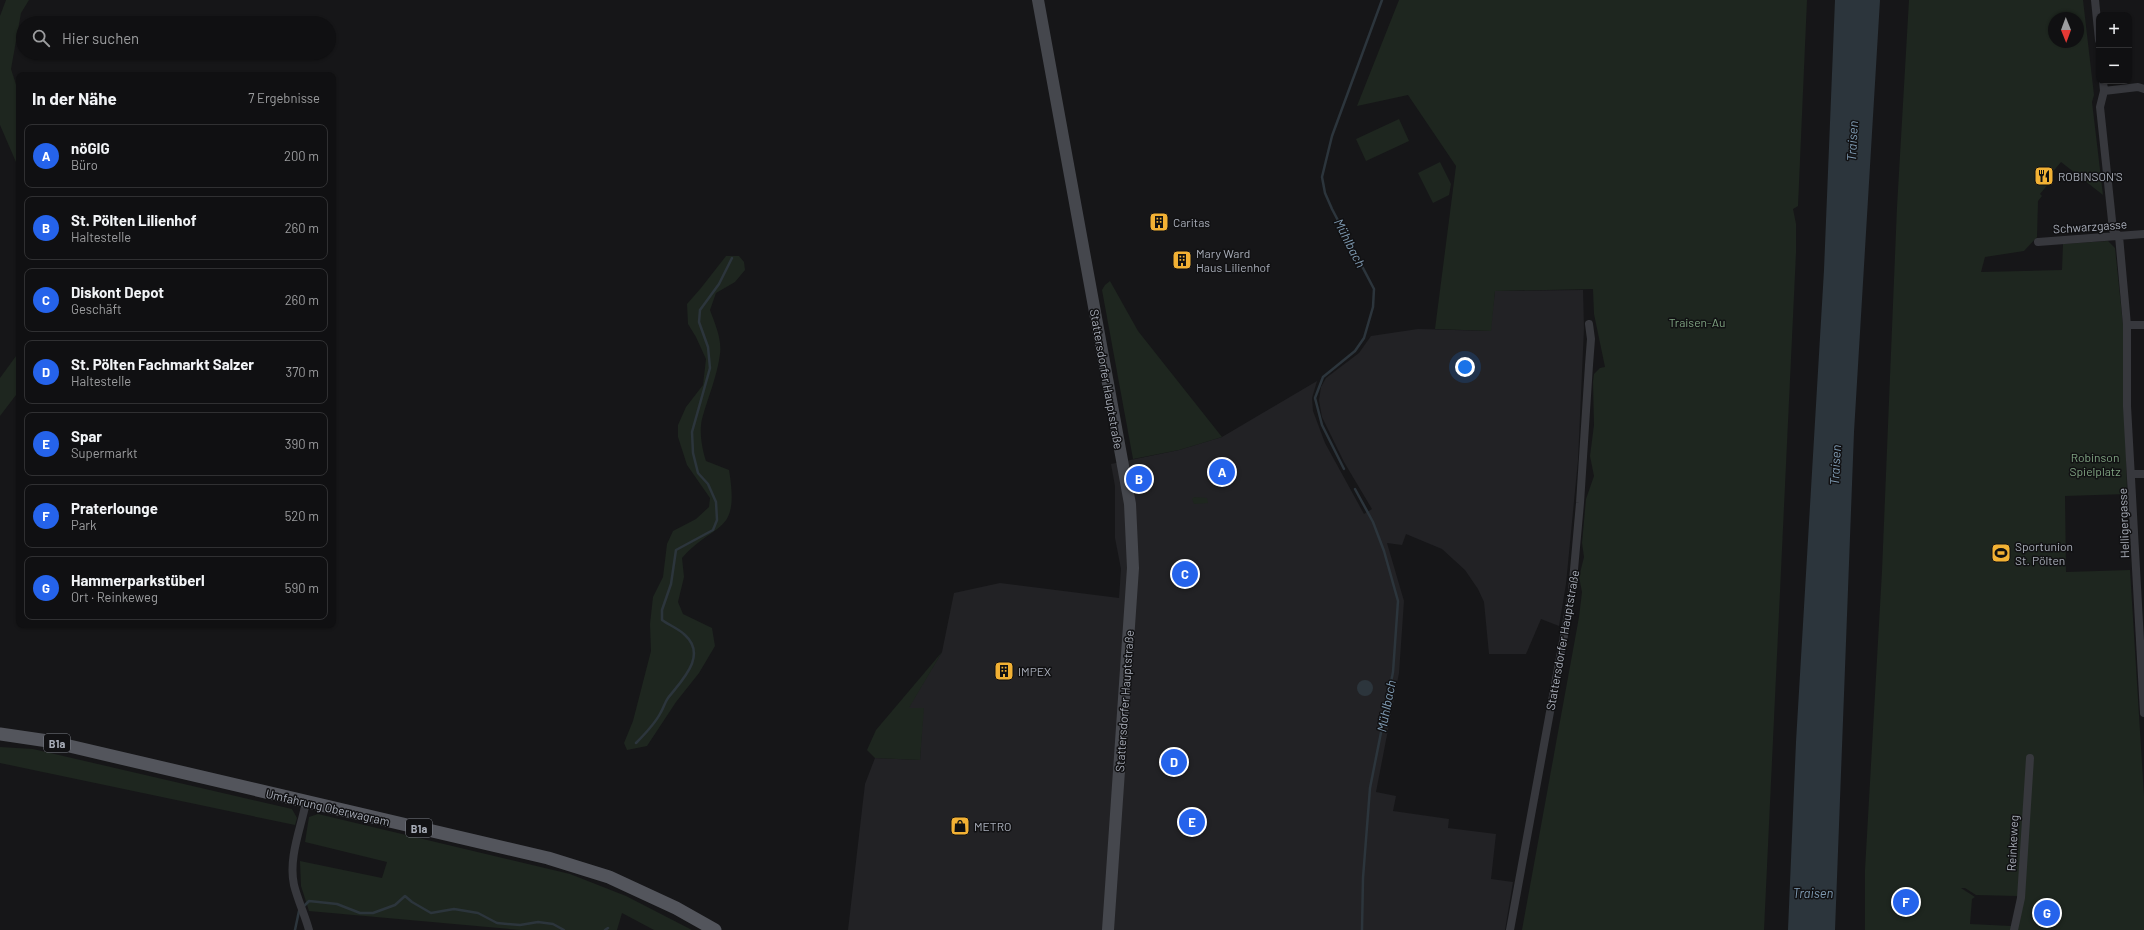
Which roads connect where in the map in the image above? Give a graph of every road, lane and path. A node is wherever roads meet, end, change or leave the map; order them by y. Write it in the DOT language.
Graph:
graph roads {
  1 [pos="1038,0"];
  2 [pos="2095,0"];
  3 [pos="2096,12"];
  4 [pos="2103,84"];
  5 [pos="2144,89"];
  6 [pos="2104,91"];
  7 [pos="2144,234"];
  8 [pos="2119,236"];
  9 [pos="2038,242"];
  10 [pos="1589,324"];
  11 [pos="2127,325"];
  12 [pos="2144,325"];
  13 [pos="2132,474"];
  14 [pos="2144,474"];
  15 [pos="2144,713"];
  16 [pos="0,734"];
  17 [pos="2030,758"];
  18 [pos="306,802"];
  19 [pos="309,930"];
  20 [pos="715,930"];
  21 [pos="1108,930"];
  22 [pos="1510,930"];
  23 [pos="2014,930"];
  1 -- 21 [label="main road, Stattersdorfer Hauptstraße"];
  2 -- 3 [label="street"];
  4 -- 6 [label="street, Helligergasse"];
  5 -- 6 [label="street"];
  6 -- 8 [label="street, Helligergasse"];
  7 -- 8 [label="street, Schwarzgasse"];
  8 -- 9 [label="street, Schwarzgasse"];
  8 -- 11 [label="street, Helligergasse"];
  10 -- 22 [label="street, Stattersdorfer Hauptstraße"];
  11 -- 12 [label="street"];
  11 -- 13 [label="street, Helligergasse"];
  13 -- 14 [label="street"];
  13 -- 15 [label="street, Helligergasse"];
  16 -- 18 [label="main road, Umfahrung Oberwagram / B1a"];
  17 -- 23 [label="street, Reinkeweg"];
  18 -- 19 [label="street"];
  18 -- 20 [label="main road, Umfahrung Oberwagram / B1a"];
}
